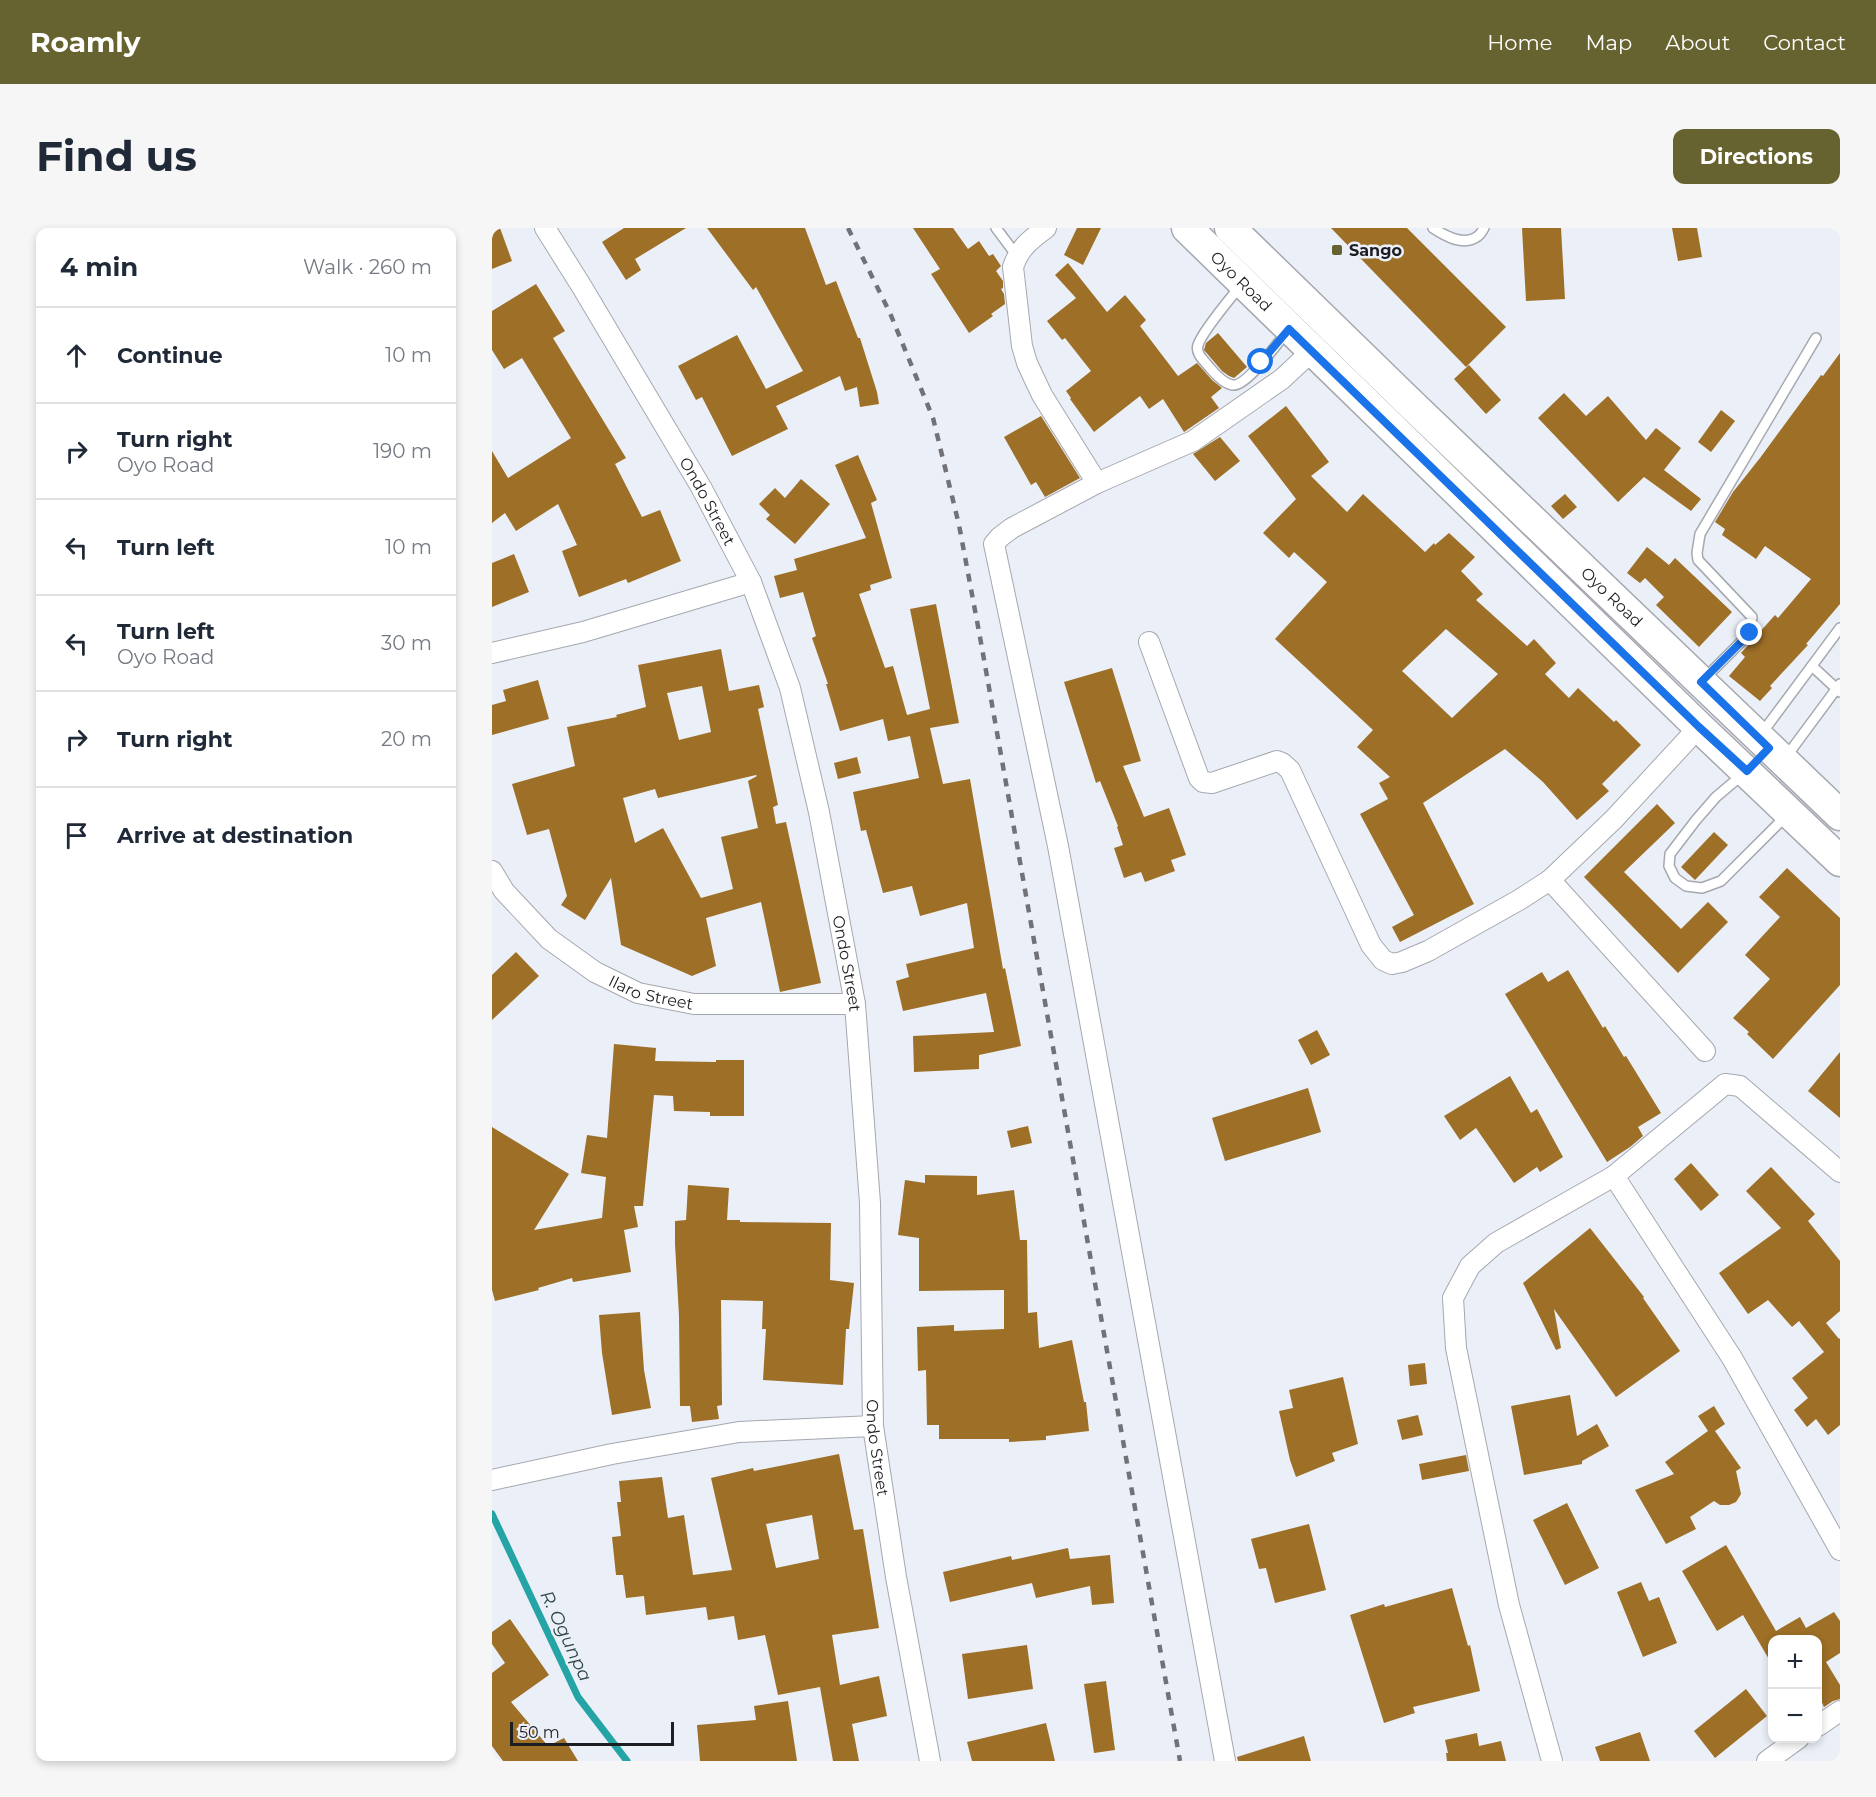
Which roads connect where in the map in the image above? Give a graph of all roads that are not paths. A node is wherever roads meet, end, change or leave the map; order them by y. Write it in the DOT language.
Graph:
graph roads {
  1 [pos="545,228"];
  2 [pos="996,228"];
  3 [pos="1046,228"];
  4 [pos="1187,228"];
  5 [pos="1230,228"];
  6 [pos="1432,228"];
  7 [pos="1484,228"];
  8 [pos="1017,256"];
  9 [pos="1242,283"];
  10 [pos="1289,329"];
  11 [pos="1816,338"];
  12 [pos="1312,351"];
  13 [pos="1097,483"];
  14 [pos="751,582"];
  15 [pos="1840,628"];
  16 [pos="1149,642"];
  17 [pos="492,653"];
  18 [pos="1812,666"];
  19 [pos="1701,682"];
  20 [pos="1839,688"];
  21 [pos="1699,727"];
  22 [pos="1770,749"];
  23 [pos="1747,771"];
  24 [pos="1790,812"];
  25 [pos="1840,815"];
  26 [pos="1840,861"];
  27 [pos="492,871"];
  28 [pos="1550,880"];
  29 [pos="855,1004"];
  30 [pos="1705,1051"];
  31 [pos="1840,1172"];
  32 [pos="1614,1176"];
  33 [pos="873,1426"];
  34 [pos="501,1477"];
  35 [pos="1840,1550"];
  36 [pos="1840,1711"];
  37 [pos="1822,1723"];
  38 [pos="1792,1743"];
  39 [pos="930,1761"];
  40 [pos="1225,1761"];
  41 [pos="1552,1761"];
  42 [pos="1767,1761"];
  1 -- 14 [label="street, Ondo Street"];
  2 -- 8 [label="lane"];
  3 -- 8 [label="street"];
  4 -- 9 [label="main road, Oyo Road"];
  5 -- 19 [label="main road, Oyo Road"];
  6 -- 7 [label="lane"];
  8 -- 13 [label="street"];
  9 -- 10 [label="main road, Oyo Road"];
  9 -- 10 [label="lane"];
  10 -- 12 [label="main road, Oyo Road"];
  11 -- 19 [label="lane"];
  12 -- 13 [label="street"];
  12 -- 21 [label="main road, Oyo Road"];
  13 -- 40 [label="street"];
  14 -- 17 [label="street"];
  14 -- 29 [label="street, Ondo Street"];
  15 -- 18 [label="lane"];
  16 -- 28 [label="street"];
  18 -- 20 [label="lane"];
  18 -- 22 [label="lane"];
  19 -- 22 [label="main road, Oyo Road"];
  20 -- 22 [label="lane"];
  21 -- 23 [label="main road, Oyo Road"];
  21 -- 28 [label="street"];
  22 -- 23 [label="main road"];
  22 -- 25 [label="main road, Oyo Road"];
  23 -- 24 [label="main road, Oyo Road"];
  23 -- 24 [label="lane"];
  24 -- 26 [label="main road, Oyo Road"];
  27 -- 29 [label="street, Ilaro Street"];
  28 -- 30 [label="street"];
  29 -- 33 [label="street, Ondo Street"];
  31 -- 32 [label="street"];
  32 -- 35 [label="street"];
  32 -- 41 [label="street"];
  33 -- 34 [label="street"];
  33 -- 39 [label="street, Ondo Street"];
  36 -- 37 [label="street"];
  38 -- 42 [label="street"];
}
